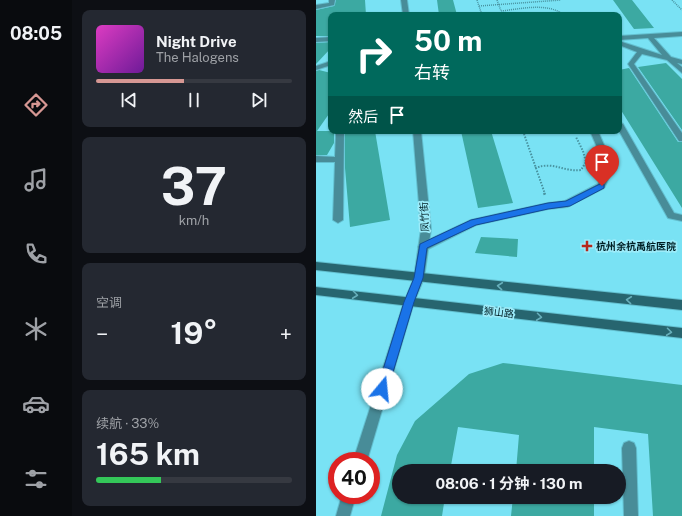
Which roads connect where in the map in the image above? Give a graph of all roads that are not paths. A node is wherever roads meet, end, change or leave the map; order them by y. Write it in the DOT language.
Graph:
graph roads {
  1 [pos="332,0"];
  2 [pos="404,0"];
  3 [pos="316,7"];
  4 [pos="406,12"];
  5 [pos="682,34"];
  6 [pos="648,36"];
  7 [pos="622,38"];
  8 [pos="328,39"];
  9 [pos="316,40"];
  10 [pos="622,44"];
  11 [pos="641,51"];
  12 [pos="669,59"];
  13 [pos="682,62"];
  14 [pos="328,64"];
  15 [pos="316,68"];
  16 [pos="682,71"];
  17 [pos="622,129"];
  18 [pos="340,134"];
  19 [pos="417,134"];
  20 [pos="595,134"];
  21 [pos="682,140"];
  22 [pos="316,159"];
  23 [pos="339,160"];
  24 [pos="682,218"];
  25 [pos="338,220"];
  26 [pos="423,247"];
  27 [pos="316,266"];
  28 [pos="419,278"];
  29 [pos="316,291"];
  30 [pos="409,302"];
  31 [pos="682,305"];
  32 [pos="682,333"];
  33 [pos="629,448"];
  34 [pos="363,452"];
  35 [pos="346,504"];
  36 [pos="342,516"];
  37 [pos="632,516"];
  1 -- 3 [label="street"];
  2 -- 4 [label="street"];
  5 -- 6 [label="street"];
  6 -- 7 [label="street"];
  6 -- 12 [label="street"];
  8 -- 9 [label="street"];
  10 -- 11 [label="street"];
  11 -- 12 [label="street"];
  11 -- 21 [label="street"];
  12 -- 13 [label="street"];
  12 -- 16 [label="street"];
  14 -- 15 [label="street"];
  17 -- 24 [label="street"];
  18 -- 23 [label="street"];
  19 -- 26 [label="street, 凤竹街"];
  20 -- 26 [label="street"];
  22 -- 23 [label="street"];
  23 -- 25 [label="street"];
  26 -- 28 [label="street, 凤竹街"];
  27 -- 28 [label="main road"];
  28 -- 30 [label="street, 凤竹街"];
  31 -- 28 [label="main road, one-way"];
  29 -- 30 [label="main road, 狮山路, one-way"];
  30 -- 32 [label="main road, 狮山路, one-way"];
  30 -- 34 [label="street, 凤竹街"];
  33 -- 37 [label="street"];
  35 -- 36 [label="street"];
}
